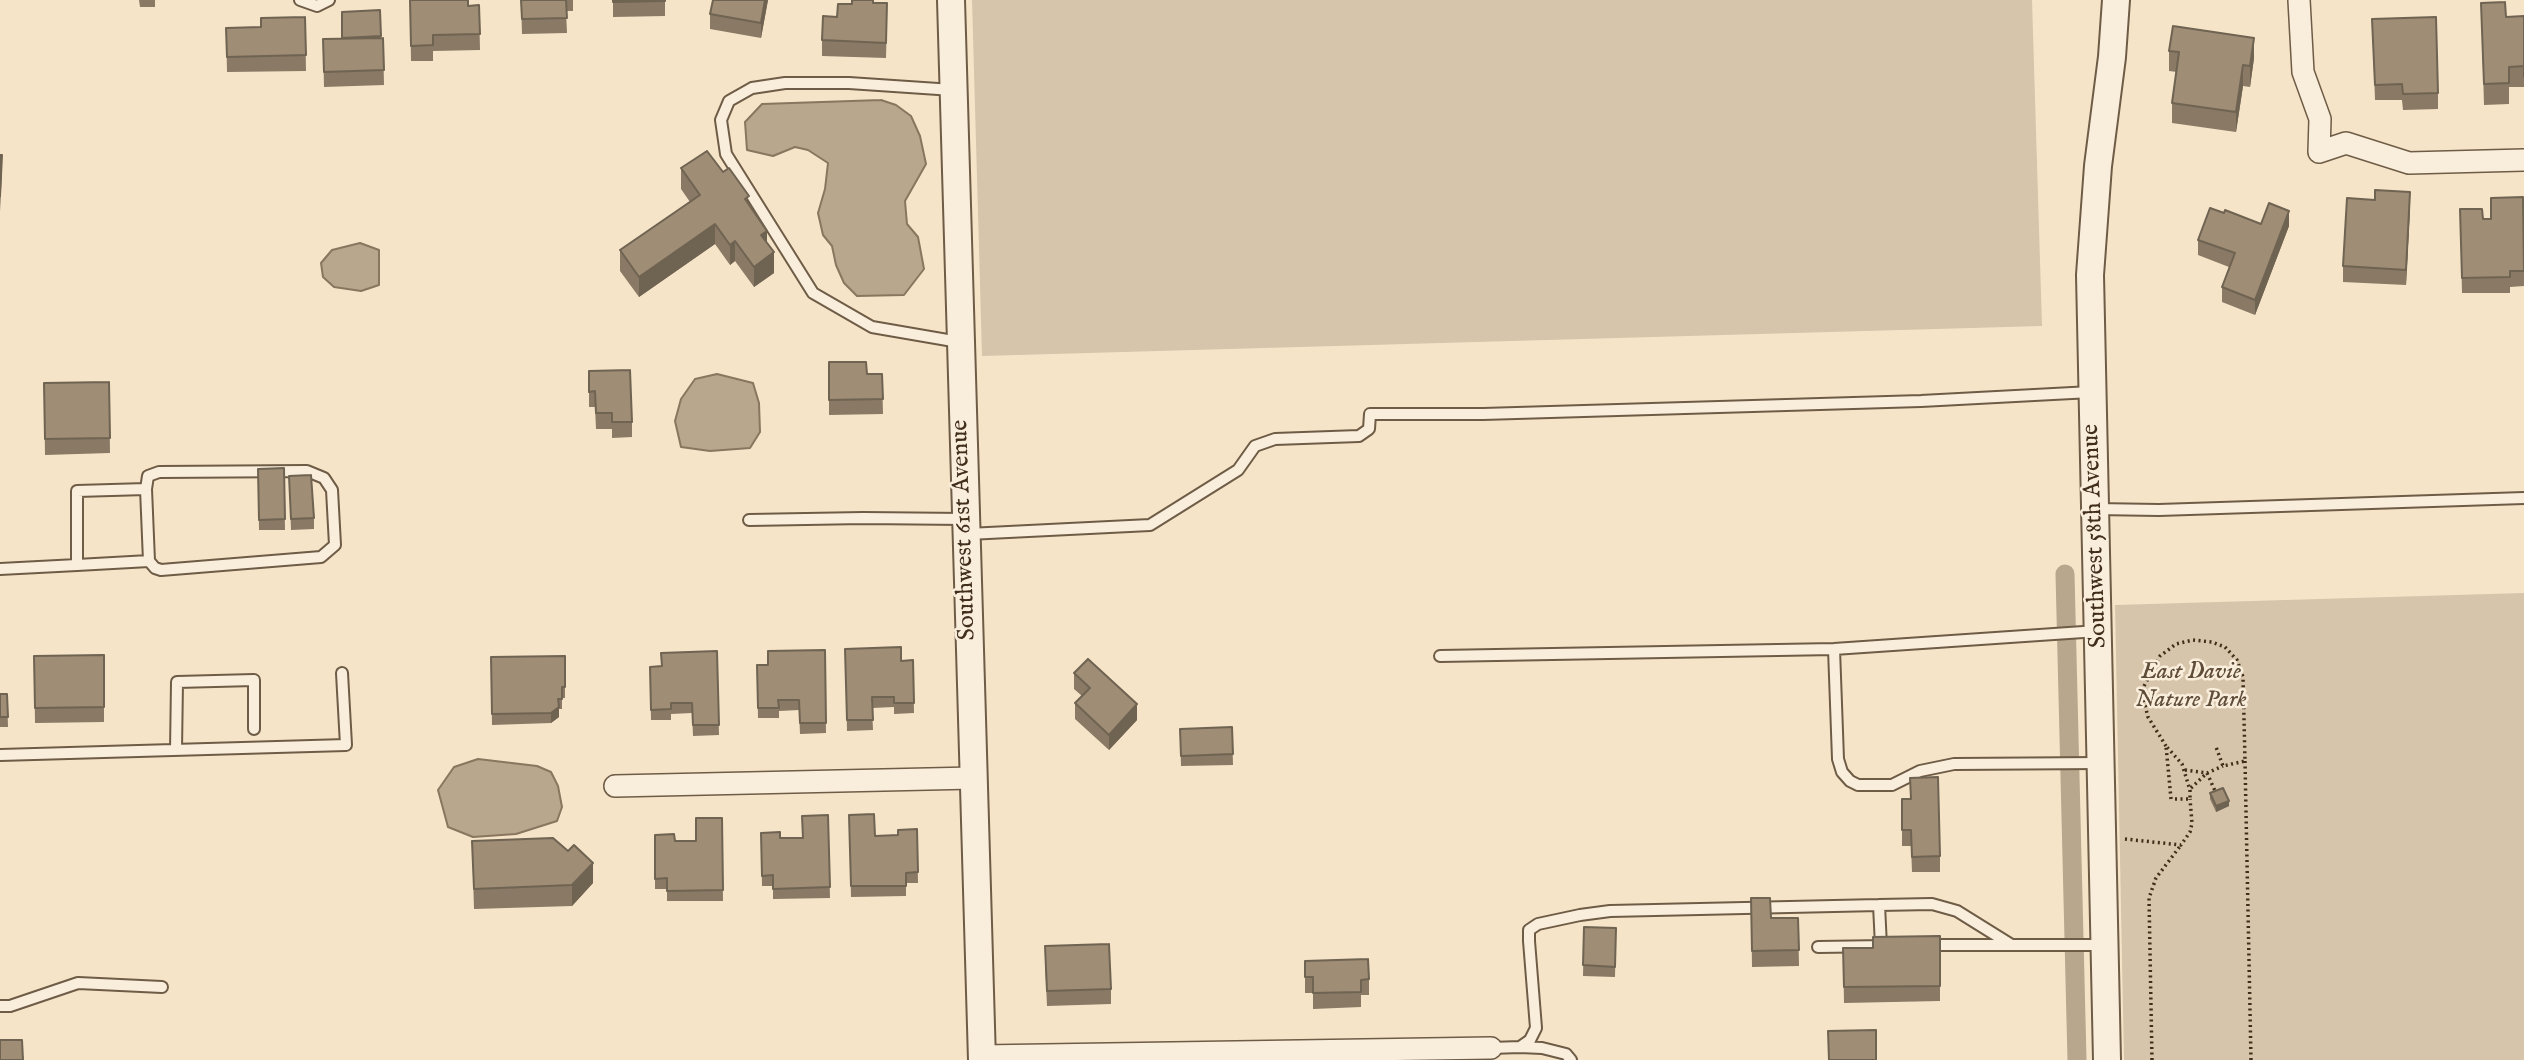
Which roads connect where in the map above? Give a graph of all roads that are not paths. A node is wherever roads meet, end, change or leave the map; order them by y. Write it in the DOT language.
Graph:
graph roads {
  1 [pos="300,0"];
  2 [pos="329,0"];
  3 [pos="951,0"];
  4 [pos="2299,0"];
  5 [pos="2114,4"];
  6 [pos="953,90"];
  7 [pos="2524,160"];
  8 [pos="959,342"];
  9 [pos="2092,392"];
  10 [pos="146,489"];
  11 [pos="2524,498"];
  12 [pos="2095,509"];
  13 [pos="748,520"];
  14 [pos="965,526"];
  15 [pos="149,561"];
  16 [pos="77,565"];
  17 [pos="0,569"];
  18 [pos="2092,631"];
  19 [pos="1834,649"];
  20 [pos="1440,656"];
  21 [pos="342,673"];
  22 [pos="254,729"];
  23 [pos="176,750"];
  24 [pos="0,755"];
  25 [pos="2092,763"];
  26 [pos="973,778"];
  27 [pos="615,786"];
  28 [pos="1879,905"];
  29 [pos="2011,944"];
  30 [pos="2105,945"];
  31 [pos="1881,946"];
  32 [pos="1894,946"];
  33 [pos="1907,946"];
  34 [pos="1818,947"];
  35 [pos="162,987"];
  36 [pos="0,1006"];
  37 [pos="1520,1047"];
  38 [pos="1491,1048"];
  39 [pos="981,1058"];
  40 [pos="1571,1060"];
  41 [pos="2107,1060"];
  1 -- 2 [label="lane"];
  3 -- 6 [label="street, Southwest 61st Avenue"];
  4 -- 7 [label="street"];
  5 -- 9 [label="street, Southwest 58th Avenue"];
  6 -- 8 [label="street, Southwest 61st Avenue"];
  6 -- 8 [label="lane"];
  8 -- 14 [label="street, Southwest 61st Avenue"];
  9 -- 12 [label="street, Southwest 58th Avenue"];
  9 -- 14 [label="lane"];
  10 -- 15 [label="lane"];
  10 -- 15 [label="lane"];
  10 -- 16 [label="lane"];
  11 -- 12 [label="lane"];
  12 -- 18 [label="street, Southwest 58th Avenue"];
  13 -- 14 [label="lane"];
  14 -- 26 [label="street, Southwest 61st Avenue"];
  15 -- 16 [label="lane"];
  16 -- 17 [label="lane"];
  18 -- 19 [label="lane"];
  18 -- 25 [label="street, Southwest 58th Avenue"];
  19 -- 20 [label="lane"];
  19 -- 25 [label="lane"];
  21 -- 23 [label="lane"];
  22 -- 23 [label="lane"];
  23 -- 24 [label="lane"];
  25 -- 30 [label="street, Southwest 58th Avenue"];
  26 -- 27 [label="street"];
  26 -- 39 [label="street, Southwest 61st Avenue"];
  28 -- 29 [label="lane"];
  28 -- 31 [label="lane"];
  28 -- 37 [label="lane"];
  29 -- 30 [label="lane"];
  29 -- 33 [label="lane"];
  30 -- 41 [label="street, Southwest 58th Avenue"];
  31 -- 32 [label="lane"];
  31 -- 34 [label="lane"];
  35 -- 36 [label="lane"];
  37 -- 38 [label="lane"];
  37 -- 40 [label="lane"];
  38 -- 39 [label="street"];
}
